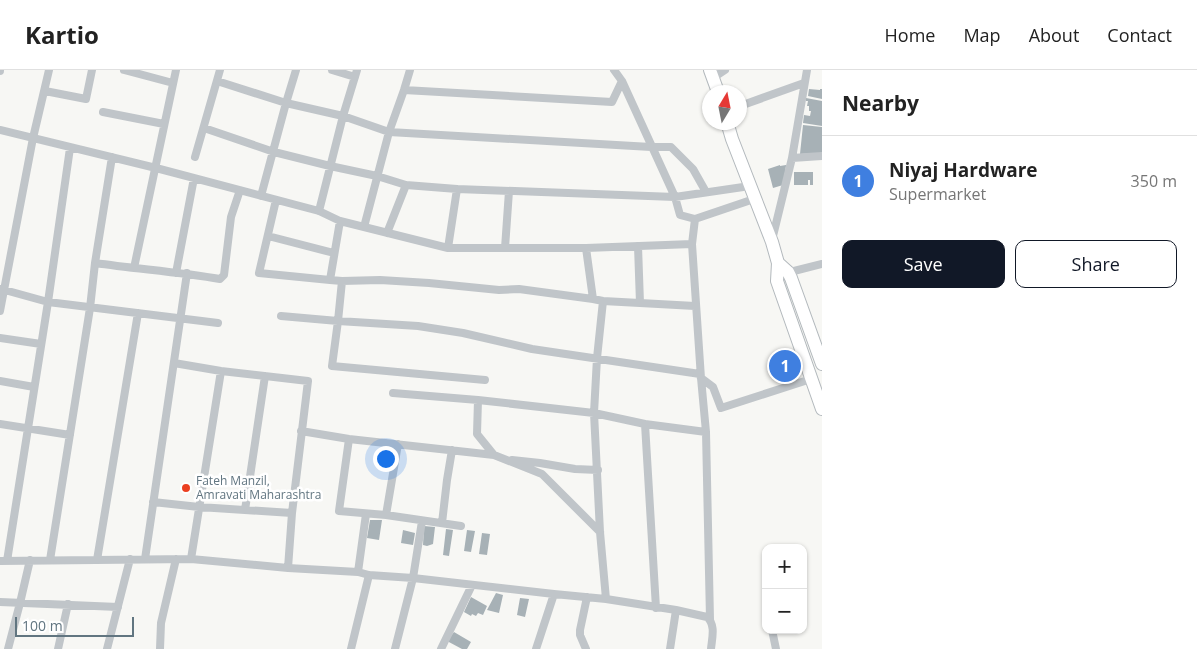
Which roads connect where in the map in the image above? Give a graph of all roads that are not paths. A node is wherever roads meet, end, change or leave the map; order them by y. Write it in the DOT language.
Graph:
graph roads {
  1 [pos="49,70"];
  2 [pos="92,70"];
  3 [pos="124,70"];
  4 [pos="176,70"];
  5 [pos="220,70"];
  6 [pos="296,70"];
  7 [pos="332,70"];
  8 [pos="410,70"];
  9 [pos="614,70"];
  10 [pos="725,70"];
  11 [pos="807,70"];
  12 [pos="356,74"];
  13 [pos="712,74"];
  14 [pos="216,81"];
  15 [pos="622,81"];
  16 [pos="173,83"];
  17 [pos="804,83"];
  18 [pos="404,90"];
  19 [pos="45,91"];
  20 [pos="286,103"];
  21 [pos="747,103"];
  22 [pos="103,112"];
  23 [pos="343,116"];
  24 [pos="164,124"];
  25 [pos="204,128"];
  26 [pos="0,130"];
  27 [pos="729,130"];
  28 [pos="389,132"];
  29 [pos="33,138"];
  30 [pos="651,147"];
  31 [pos="70,148"];
  32 [pos="274,152"];
  33 [pos="822,156"];
  34 [pos="112,157"];
  35 [pos="195,157"];
  36 [pos="792,158"];
  37 [pos="330,166"];
  38 [pos="156,168"];
  39 [pos="377,176"];
  40 [pos="194,178"];
  41 [pos="406,185"];
  42 [pos="750,186"];
  43 [pos="240,190"];
  44 [pos="457,190"];
  45 [pos="509,191"];
  46 [pos="706,192"];
  47 [pos="262,196"];
  48 [pos="674,197"];
  49 [pos="754,199"];
  50 [pos="276,200"];
  51 [pos="319,211"];
  52 [pos="695,219"];
  53 [pos="340,221"];
  54 [pos="364,226"];
  55 [pos="388,233"];
  56 [pos="268,236"];
  57 [pos="772,242"];
  58 [pos="692,244"];
  59 [pos="638,246"];
  60 [pos="448,248"];
  61 [pos="505,248"];
  62 [pos="586,248"];
  63 [pos="334,253"];
  64 [pos="95,263"];
  65 [pos="822,264"];
  66 [pos="134,268"];
  67 [pos="781,270"];
  68 [pos="176,273"];
  69 [pos="187,273"];
  70 [pos="330,280"];
  71 [pos="342,281"];
  72 [pos="2,290"];
  73 [pos="592,299"];
  74 [pos="603,301"];
  75 [pos="48,302"];
  76 [pos="640,303"];
  77 [pos="696,306"];
  78 [pos="90,308"];
  79 [pos="0,311"];
  80 [pos="138,313"];
  81 [pos="281,316"];
  82 [pos="181,319"];
  83 [pos="338,321"];
  84 [pos="218,323"];
  85 [pos="0,338"];
  86 [pos="41,344"];
  87 [pos="597,358"];
  88 [pos="174,363"];
  89 [pos="822,364"];
  90 [pos="221,371"];
  91 [pos="265,376"];
  92 [pos="701,376"];
  93 [pos="811,379"];
  94 [pos="485,380"];
  95 [pos="0,381"];
  96 [pos="34,387"];
  97 [pos="392,393"];
  98 [pos="478,400"];
  99 [pos="822,410"];
  100 [pos="594,413"];
  101 [pos="0,424"];
  102 [pos="644,424"];
  103 [pos="28,429"];
  104 [pos="302,431"];
  105 [pos="706,432"];
  106 [pos="70,435"];
  107 [pos="349,439"];
  108 [pos="398,444"];
  109 [pos="452,450"];
  110 [pos="494,455"];
  111 [pos="505,459"];
  112 [pos="598,470"];
  113 [pos="153,502"];
  114 [pos="199,506"];
  115 [pos="245,510"];
  116 [pos="292,513"];
  117 [pos="366,514"];
  118 [pos="386,515"];
  119 [pos="422,521"];
  120 [pos="442,523"];
  121 [pos="461,526"];
  122 [pos="600,532"];
  123 [pos="130,559"];
  124 [pos="145,559"];
  125 [pos="176,559"];
  126 [pos="191,559"];
  127 [pos="30,560"];
  128 [pos="50,560"];
  129 [pos="97,560"];
  130 [pos="4,561"];
  131 [pos="288,568"];
  132 [pos="358,572"];
  133 [pos="369,575"];
  134 [pos="413,578"];
  135 [pos="472,584"];
  136 [pos="554,594"];
  137 [pos="587,597"];
  138 [pos="606,599"];
  139 [pos="0,602"];
  140 [pos="20,603"];
  141 [pos="68,604"];
  142 [pos="118,606"];
  143 [pos="656,608"];
  144 [pos="676,610"];
  145 [pos="710,620"];
  146 [pos="773,634"];
  147 [pos="8,649"];
  148 [pos="58,649"];
  149 [pos="107,649"];
  150 [pos="160,649"];
  151 [pos="351,649"];
  152 [pos="394,649"];
  153 [pos="441,649"];
  154 [pos="536,649"];
  155 [pos="586,649"];
  156 [pos="670,649"];
  157 [pos="711,649"];
  158 [pos="776,649"];
  1 -- 19 [label="street"];
  2 -- 19 [label="street"];
  3 -- 16 [label="street"];
  4 -- 16 [label="street"];
  5 -- 14 [label="street"];
  6 -- 20 [label="street"];
  7 -- 12 [label="street"];
  8 -- 18 [label="street"];
  9 -- 15 [label="street"];
  10 -- 13 [label="street"];
  11 -- 17 [label="street"];
  12 -- 23 [label="street"];
  14 -- 20 [label="street"];
  14 -- 25 [label="street"];
  15 -- 18 [label="street"];
  15 -- 30 [label="street"];
  16 -- 24 [label="street"];
  17 -- 21 [label="street"];
  17 -- 36 [label="street"];
  18 -- 28 [label="street"];
  19 -- 29 [label="street"];
  20 -- 23 [label="street"];
  20 -- 32 [label="street"];
  22 -- 24 [label="street"];
  23 -- 28 [label="street"];
  23 -- 37 [label="street"];
  24 -- 38 [label="street"];
  25 -- 32 [label="street"];
  25 -- 35 [label="street"];
  26 -- 29 [label="street"];
  27 -- 42 [label="main road"];
  28 -- 30 [label="street"];
  28 -- 39 [label="street"];
  29 -- 31 [label="street"];
  29 -- 72 [label="street"];
  30 -- 46 [label="street"];
  30 -- 48 [label="street"];
  31 -- 34 [label="street"];
  31 -- 75 [label="street"];
  32 -- 37 [label="street"];
  32 -- 47 [label="street"];
  33 -- 36 [label="street"];
  34 -- 38 [label="street"];
  34 -- 64 [label="street"];
  36 -- 57 [label="street"];
  37 -- 39 [label="street"];
  37 -- 51 [label="street"];
  38 -- 40 [label="street"];
  38 -- 66 [label="street"];
  39 -- 41 [label="street"];
  39 -- 54 [label="street"];
  40 -- 43 [label="street"];
  40 -- 68 [label="street"];
  41 -- 44 [label="street"];
  41 -- 55 [label="street"];
  42 -- 46 [label="street"];
  42 -- 49 [label="main road"];
  43 -- 47 [label="street"];
  43 -- 69 [label="street"];
  44 -- 45 [label="street"];
  44 -- 60 [label="street"];
  45 -- 48 [label="street"];
  45 -- 61 [label="street"];
  46 -- 48 [label="street"];
  47 -- 50 [label="street"];
  48 -- 52 [label="street"];
  49 -- 52 [label="street"];
  49 -- 57 [label="main road"];
  50 -- 51 [label="street"];
  50 -- 56 [label="street"];
  51 -- 53 [label="street"];
  52 -- 58 [label="street"];
  53 -- 54 [label="street"];
  53 -- 63 [label="street"];
  54 -- 55 [label="street"];
  55 -- 60 [label="street"];
  56 -- 63 [label="street"];
  56 -- 70 [label="street"];
  57 -- 67 [label="main road"];
  58 -- 59 [label="street"];
  58 -- 77 [label="street"];
  59 -- 62 [label="street"];
  59 -- 76 [label="street"];
  60 -- 61 [label="street"];
  61 -- 62 [label="street"];
  62 -- 73 [label="street"];
  63 -- 70 [label="street"];
  64 -- 66 [label="street"];
  64 -- 78 [label="street"];
  65 -- 67 [label="street"];
  66 -- 68 [label="street"];
  67 -- 89 [label="main road"];
  67 -- 93 [label="main road"];
  68 -- 69 [label="street"];
  69 -- 82 [label="street"];
  70 -- 71 [label="street"];
  71 -- 73 [label="street"];
  71 -- 83 [label="street"];
  72 -- 75 [label="street"];
  72 -- 79 [label="street"];
  73 -- 74 [label="street"];
  74 -- 76 [label="street"];
  74 -- 87 [label="street"];
  75 -- 78 [label="street"];
  75 -- 86 [label="street"];
  76 -- 77 [label="street"];
  77 -- 92 [label="street"];
  78 -- 80 [label="street"];
  78 -- 106 [label="street"];
  80 -- 82 [label="street"];
  80 -- 129 [label="street"];
  81 -- 83 [label="street"];
  82 -- 84 [label="street"];
  82 -- 88 [label="street"];
  83 -- 87 [label="street"];
  83 -- 94 [label="street"];
  85 -- 86 [label="street"];
  86 -- 96 [label="street"];
  87 -- 92 [label="street"];
  87 -- 100 [label="street"];
  88 -- 90 [label="street"];
  88 -- 113 [label="street"];
  90 -- 91 [label="street"];
  90 -- 114 [label="street"];
  91 -- 104 [label="street"];
  91 -- 115 [label="street"];
  92 -- 93 [label="street"];
  92 -- 105 [label="street"];
  93 -- 99 [label="main road"];
  95 -- 96 [label="street"];
  96 -- 103 [label="street"];
  97 -- 98 [label="street"];
  98 -- 100 [label="street"];
  98 -- 110 [label="street"];
  100 -- 102 [label="street"];
  100 -- 112 [label="street"];
  101 -- 103 [label="street"];
  102 -- 105 [label="street"];
  102 -- 143 [label="street"];
  103 -- 106 [label="street"];
  103 -- 130 [label="street"];
  104 -- 107 [label="street"];
  104 -- 116 [label="street"];
  105 -- 145 [label="street"];
  106 -- 128 [label="street"];
  107 -- 108 [label="street"];
  107 -- 117 [label="street"];
  108 -- 109 [label="street"];
  108 -- 118 [label="street"];
  109 -- 110 [label="street"];
  109 -- 120 [label="street"];
  110 -- 111 [label="street"];
  111 -- 112 [label="street"];
  111 -- 122 [label="street"];
  112 -- 122 [label="street"];
  113 -- 114 [label="street"];
  113 -- 124 [label="street"];
  114 -- 115 [label="street"];
  114 -- 126 [label="street"];
  115 -- 116 [label="street"];
  116 -- 131 [label="street"];
  117 -- 118 [label="street"];
  117 -- 132 [label="street"];
  118 -- 119 [label="street"];
  119 -- 120 [label="street"];
  119 -- 134 [label="street"];
  120 -- 121 [label="street"];
  122 -- 138 [label="street"];
  123 -- 124 [label="street"];
  123 -- 129 [label="street"];
  123 -- 142 [label="street"];
  124 -- 125 [label="street"];
  125 -- 126 [label="street"];
  125 -- 150 [label="street"];
  126 -- 131 [label="street"];
  127 -- 128 [label="street"];
  127 -- 130 [label="street"];
  127 -- 140 [label="street"];
  128 -- 129 [label="street"];
  131 -- 132 [label="street"];
  132 -- 133 [label="street"];
  133 -- 134 [label="street"];
  133 -- 151 [label="street"];
  134 -- 135 [label="street"];
  134 -- 152 [label="street"];
  135 -- 136 [label="street"];
  135 -- 153 [label="street"];
  136 -- 137 [label="street"];
  136 -- 154 [label="street"];
  137 -- 138 [label="street"];
  137 -- 155 [label="street"];
  138 -- 143 [label="street"];
  139 -- 140 [label="street"];
  140 -- 141 [label="street"];
  140 -- 147 [label="street"];
  141 -- 142 [label="street"];
  141 -- 148 [label="street"];
  142 -- 149 [label="street"];
  143 -- 144 [label="street"];
  144 -- 145 [label="street"];
  144 -- 156 [label="street"];
  145 -- 157 [label="street"];
  146 -- 158 [label="street"];
}
